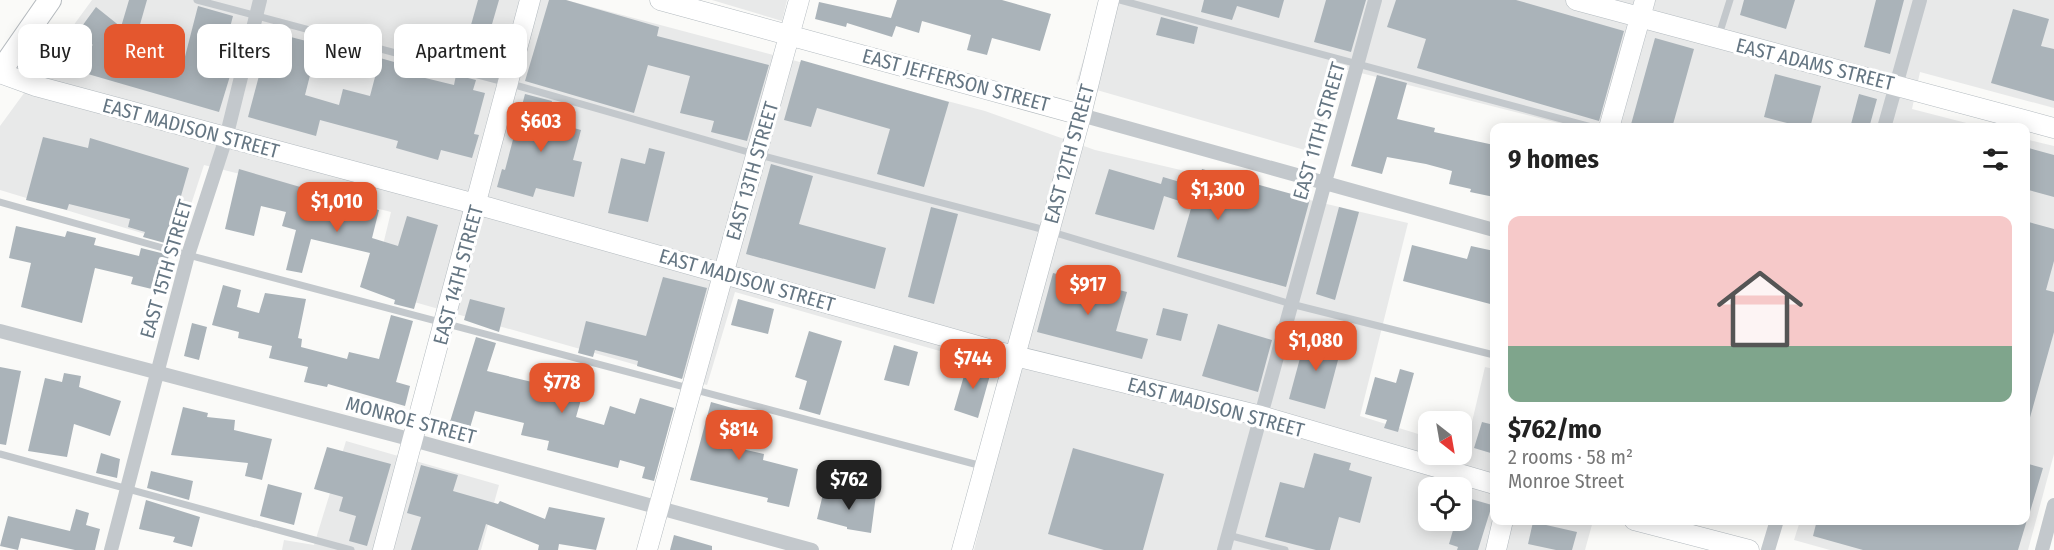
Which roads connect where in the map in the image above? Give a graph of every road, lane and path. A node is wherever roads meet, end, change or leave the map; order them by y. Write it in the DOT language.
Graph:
graph roads {
  1 [pos="50,0"];
  2 [pos="197,0"];
  3 [pos="260,0"];
  4 [pos="530,0"];
  5 [pos="660,0"];
  6 [pos="799,0"];
  7 [pos="1109,0"];
  8 [pos="1120,0"];
  9 [pos="1375,0"];
  10 [pos="1576,0"];
  11 [pos="1730,0"];
  12 [pos="1920,0"];
  13 [pos="1642,9"];
  14 [pos="256,16"];
  15 [pos="791,35"];
  16 [pos="1718,39"];
  17 [pos="1357,65"];
  18 [pos="0,73"];
  19 [pos="508,83"];
  20 [pos="1898,84"];
  21 [pos="1081,115"];
  22 [pos="1575,123"];
  23 [pos="1610,123"];
  24 [pos="1886,123"];
  25 [pos="2054,128"];
  26 [pos="226,138"];
  27 [pos="755,154"];
  28 [pos="1324,183"];
  29 [pos="0,202"];
  30 [pos="477,204"];
  31 [pos="1490,229"];
  32 [pos="1049,231"];
  33 [pos="188,255"];
  34 [pos="724,273"];
  35 [pos="1292,304"];
  36 [pos="446,323"];
  37 [pos="0,331"];
  38 [pos="1490,354"];
  39 [pos="1015,356"];
  40 [pos="157,374"];
  41 [pos="692,387"];
  42 [pos="1261,416"];
  43 [pos="413,440"];
  44 [pos="0,454"];
  45 [pos="985,467"];
  46 [pos="1490,483"];
  47 [pos="127,489"];
  48 [pos="2054,505"];
  49 [pos="658,506"];
  50 [pos="1502,525"];
  51 [pos="1653,525"];
  52 [pos="1776,525"];
  53 [pos="1228,535"];
  54 [pos="111,550"];
  55 [pos="351,550"];
  56 [pos="382,550"];
  57 [pos="647,550"];
  58 [pos="809,550"];
  59 [pos="962,550"];
  60 [pos="1224,550"];
  61 [pos="1285,550"];
  62 [pos="1496,550"];
  63 [pos="1749,550"];
  64 [pos="1768,550"];
  65 [pos="2042,550"];
  1 -- 18 [label="main road"];
  2 -- 14 [label="lane"];
  3 -- 14 [label="street, EAST 15TH STREET"];
  4 -- 19 [label="main road, EAST 14TH STREET"];
  5 -- 15 [label="main road, EAST JEFFERSON STREET"];
  6 -- 15 [label="main road, EAST 13TH STREET"];
  7 -- 21 [label="main road, EAST 12TH STREET"];
  8 -- 17 [label="lane"];
  9 -- 17 [label="street, EAST 11TH STREET"];
  10 -- 13 [label="main road, EAST ADAMS STREET"];
  11 -- 16 [label="lane"];
  12 -- 20 [label="street"];
  13 -- 16 [label="main road, EAST ADAMS STREET"];
  13 -- 23 [label="main road"];
  14 -- 19 [label="lane"];
  14 -- 26 [label="street, EAST 15TH STREET"];
  15 -- 21 [label="main road, EAST JEFFERSON STREET"];
  15 -- 27 [label="main road, EAST 13TH STREET"];
  16 -- 20 [label="main road, EAST ADAMS STREET"];
  17 -- 22 [label="lane"];
  17 -- 28 [label="street, EAST 11TH STREET"];
  18 -- 26 [label="main road, EAST MADISON STREET"];
  19 -- 27 [label="lane"];
  19 -- 30 [label="main road, EAST 14TH STREET"];
  20 -- 24 [label="street"];
  20 -- 25 [label="main road, EAST ADAMS STREET"];
  21 -- 28 [label="street, EAST JEFFERSON STREET"];
  21 -- 32 [label="main road, EAST 12TH STREET"];
  26 -- 30 [label="main road, EAST MADISON STREET"];
  26 -- 33 [label="street, EAST 15TH STREET"];
  27 -- 32 [label="lane"];
  27 -- 34 [label="main road, EAST 13TH STREET"];
  28 -- 31 [label="street, EAST JEFFERSON STREET"];
  28 -- 35 [label="street, EAST 11TH STREET"];
  29 -- 33 [label="lane"];
  30 -- 34 [label="main road, EAST MADISON STREET"];
  30 -- 36 [label="main road, EAST 14TH STREET"];
  32 -- 35 [label="lane"];
  32 -- 39 [label="main road, EAST 12TH STREET"];
  33 -- 36 [label="lane"];
  33 -- 40 [label="street, EAST 15TH STREET"];
  34 -- 39 [label="main road, EAST MADISON STREET"];
  34 -- 41 [label="main road, EAST 13TH STREET"];
  35 -- 38 [label="lane"];
  35 -- 42 [label="street, EAST 11TH STREET"];
  36 -- 41 [label="lane"];
  36 -- 43 [label="main road, EAST 14TH STREET"];
  37 -- 40 [label="street, MONROE STREET"];
  39 -- 42 [label="main road, EAST MADISON STREET"];
  39 -- 45 [label="main road, EAST 12TH STREET"];
  40 -- 43 [label="street, MONROE STREET"];
  40 -- 47 [label="street, EAST 15TH STREET"];
  41 -- 45 [label="lane"];
  41 -- 49 [label="main road, EAST 13TH STREET"];
  42 -- 46 [label="main road, EAST MADISON STREET"];
  42 -- 53 [label="street, EAST 11TH STREET"];
  43 -- 49 [label="street, MONROE STREET"];
  43 -- 56 [label="main road, EAST 14TH STREET"];
  44 -- 47 [label="lane"];
  45 -- 59 [label="main road, EAST 12TH STREET"];
  47 -- 54 [label="street, EAST 15TH STREET"];
  47 -- 55 [label="lane"];
  48 -- 65 [label="street"];
  49 -- 57 [label="main road, EAST 13TH STREET"];
  49 -- 58 [label="street, MONROE STREET"];
  50 -- 62 [label="main road"];
  51 -- 63 [label="main road"];
  52 -- 64 [label="street"];
  53 -- 60 [label="street, EAST 11TH STREET"];
  53 -- 61 [label="lane"];
}
